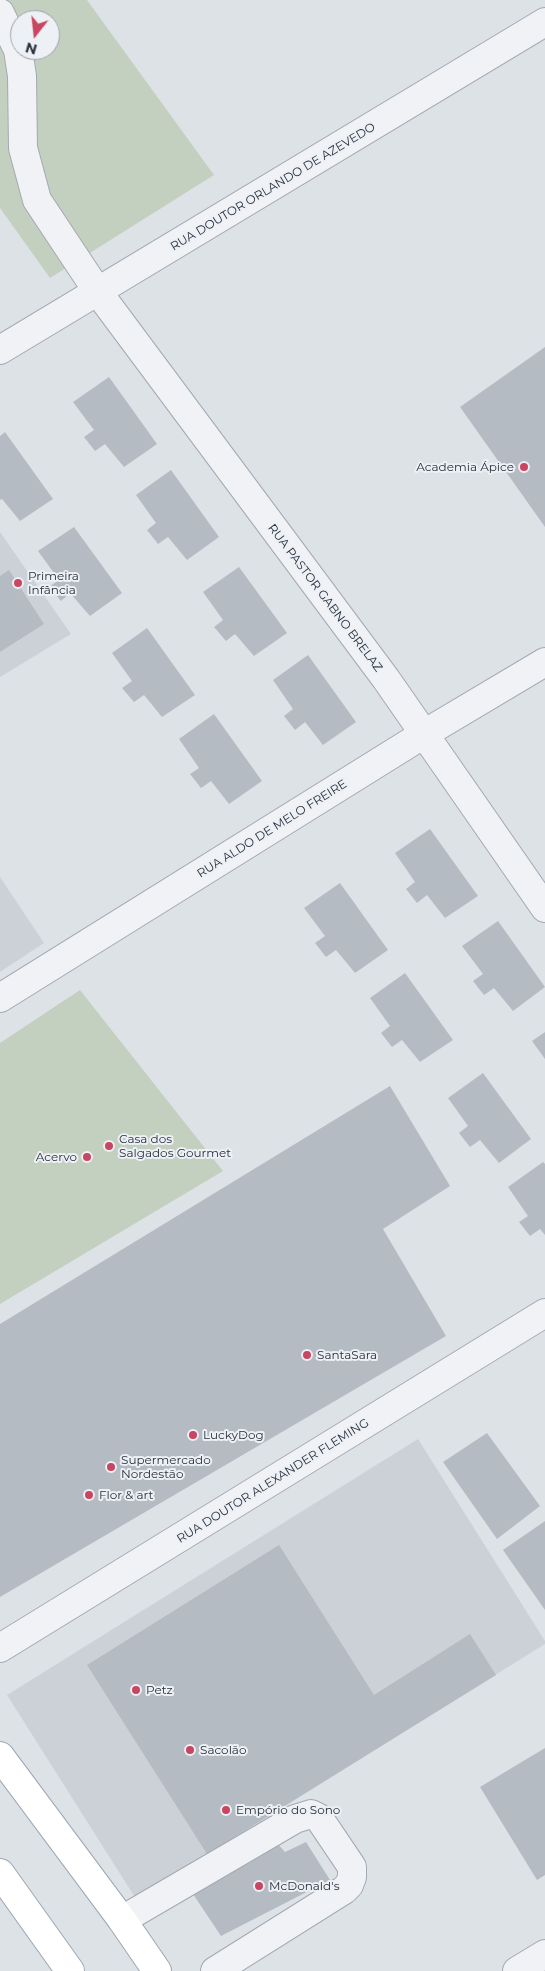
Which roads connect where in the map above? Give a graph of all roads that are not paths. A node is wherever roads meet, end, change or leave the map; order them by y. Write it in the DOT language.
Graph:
graph roads {
  1 [pos="0,13"];
  2 [pos="545,22"];
  3 [pos="98,292"];
  4 [pos="0,350"];
  5 [pos="545,662"];
  6 [pos="424,734"];
  7 [pos="545,908"];
  8 [pos="0,998"];
  9 [pos="545,1313"];
  10 [pos="0,1648"];
  11 [pos="0,1756"];
  12 [pos="0,1873"];
  13 [pos="122,1920"];
  14 [pos="545,1954"];
  15 [pos="70,1971"];
  16 [pos="157,1971"];
  17 [pos="215,1971"];
  18 [pos="517,1971"];
  1 -- 3 [label="street, RUA PASTOR GABNO BRELAZ"];
  2 -- 3 [label="street, RUA DOUTOR ORLANDO DE AZEVEDO"];
  3 -- 4 [label="street, RUA DOUTOR ORLANDO DE AZEVEDO"];
  3 -- 6 [label="street, RUA PASTOR GABNO BRELAZ"];
  5 -- 6 [label="street, RUA ALDO DE MELO FREIRE"];
  6 -- 7 [label="street, RUA PASTOR GABNO BRELAZ"];
  6 -- 8 [label="street, RUA ALDO DE MELO FREIRE"];
  9 -- 10 [label="street, RUA DOUTOR ALEXANDER FLEMING"];
  11 -- 13 [label="main road"];
  12 -- 15 [label="main road"];
  13 -- 16 [label="main road"];
  13 -- 17 [label="street"];
  14 -- 18 [label="street"];
}
